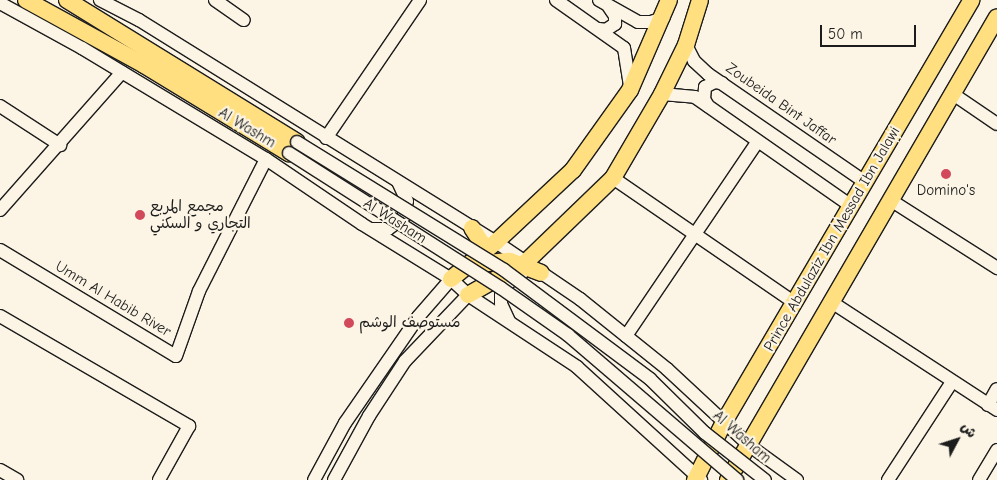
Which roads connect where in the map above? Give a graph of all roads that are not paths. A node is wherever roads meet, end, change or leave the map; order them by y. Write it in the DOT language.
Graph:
graph roads {
  1 [pos="26,0"];
  2 [pos="67,0"];
  3 [pos="100,0"];
  4 [pos="215,0"];
  5 [pos="420,0"];
  6 [pos="556,0"];
  7 [pos="669,0"];
  8 [pos="700,0"];
  9 [pos="972,0"];
  10 [pos="0,3"];
  11 [pos="604,3"];
  12 [pos="997,17"];
  13 [pos="663,18"];
  14 [pos="244,20"];
  15 [pos="599,29"];
  16 [pos="686,45"];
  17 [pos="122,72"];
  18 [pos="722,84"];
  19 [pos="630,90"];
  20 [pos="662,94"];
  21 [pos="953,94"];
  22 [pos="0,106"];
  23 [pos="708,107"];
  24 [pos="997,124"];
  25 [pos="326,138"];
  26 [pos="758,141"];
  27 [pos="60,145"];
  28 [pos="293,148"];
  29 [pos="266,159"];
  30 [pos="393,178"];
  31 [pos="613,178"];
  32 [pos="865,182"];
  33 [pos="892,201"];
  34 [pos="851,206"];
  35 [pos="0,209"];
  36 [pos="362,224"];
  37 [pos="472,228"];
  38 [pos="696,233"];
  39 [pos="0,250"];
  40 [pos="489,252"];
  41 [pos="524,263"];
  42 [pos="997,268"];
  43 [pos="541,273"];
  44 [pos="451,279"];
  45 [pos="468,295"];
  46 [pos="795,303"];
  47 [pos="833,303"];
  48 [pos="0,316"];
  49 [pos="510,322"];
  50 [pos="626,336"];
  51 [pos="952,382"];
  52 [pos="997,389"];
  53 [pos="993,407"];
  54 [pos="724,422"];
  55 [pos="750,446"];
  56 [pos="997,450"];
  57 [pos="0,470"];
  58 [pos="698,479"];
  59 [pos="17,480"];
  60 [pos="159,480"];
  61 [pos="314,480"];
  62 [pos="334,480"];
  63 [pos="728,480"];
  64 [pos="737,480"];
  65 [pos="765,480"];
  66 [pos="797,480"];
  67 [pos="888,480"];
  68 [pos="979,480"];
  1 -- 28 [label="main road, Al Washam"];
  2 -- 28 [label="main road, Al Washam"];
  3 -- 25 [label="street"];
  4 -- 14 [label="street"];
  5 -- 25 [label="street"];
  6 -- 15 [label="street"];
  7 -- 13 [label="main road"];
  8 -- 16 [label="main road"];
  9 -- 32 [label="main road, Prince Abdulaziz Ibn Messad Ibn Jalawi"];
  10 -- 17 [label="street, Al Washm"];
  11 -- 13 [label="street"];
  11 -- 15 [label="street"];
  12 -- 21 [label="main road"];
  13 -- 19 [label="main road"];
  15 -- 19 [label="street"];
  16 -- 18 [label="street, Zoubeida Bint Jaffar"];
  16 -- 20 [label="main road"];
  17 -- 27 [label="street"];
  17 -- 29 [label="street, Al Washm"];
  18 -- 23 [label="street"];
  18 -- 32 [label="street, Zoubeida Bint Jaffar"];
  19 -- 40 [label="main road"];
  20 -- 23 [label="street"];
  20 -- 31 [label="main road"];
  21 -- 24 [label="street"];
  21 -- 33 [label="main road"];
  22 -- 27 [label="street"];
  23 -- 26 [label="street"];
  25 -- 30 [label="street"];
  26 -- 34 [label="street"];
  26 -- 38 [label="street"];
  27 -- 35 [label="street"];
  28 -- 64 [label="street, Al Washam, bridge"];
  28 -- 65 [label="street, Al Washam, bridge"];
  29 -- 36 [label="street, Al Washm"];
  29 -- 39 [label="street, Umm Al Habib River"];
  30 -- 36 [label="street"];
  30 -- 37 [label="street"];
  31 -- 38 [label="street"];
  31 -- 41 [label="main road"];
  32 -- 34 [label="main road, Prince Abdulaziz Ibn Messad Ibn Jalawi"];
  33 -- 42 [label="street"];
  33 -- 47 [label="main road"];
  34 -- 46 [label="main road, Prince Abdulaziz Ibn Messad Ibn Jalawi"];
  36 -- 44 [label="street, Al Washm"];
  37 -- 40 [label="main road"];
  38 -- 46 [label="street"];
  38 -- 50 [label="street"];
  40 -- 41 [label="main road"];
  40 -- 41 [label="street"];
  40 -- 44 [label="main road"];
  40 -- 45 [label="main road"];
  41 -- 43 [label="main road"];
  41 -- 45 [label="main road"];
  43 -- 49 [label="street"];
  43 -- 50 [label="street, Al Washam"];
  44 -- 45 [label="street, Al Washm"];
  44 -- 61 [label="street"];
  45 -- 49 [label="street"];
  45 -- 62 [label="street"];
  46 -- 54 [label="main road, Prince Abdulaziz Ibn Messad Ibn Jalawi"];
  47 -- 51 [label="street"];
  47 -- 55 [label="main road"];
  48 -- 60 [label="street"];
  49 -- 58 [label="street"];
  50 -- 54 [label="street, Al Washam"];
  51 -- 53 [label="street"];
  51 -- 67 [label="street"];
  52 -- 53 [label="street"];
  54 -- 55 [label="street, Al Washam"];
  54 -- 58 [label="main road, Prince Abdulaziz Ibn Messad Ibn Jalawi"];
  55 -- 63 [label="main road"];
  55 -- 66 [label="street, Al Washam"];
  56 -- 68 [label="street"];
  57 -- 59 [label="street"];
}
